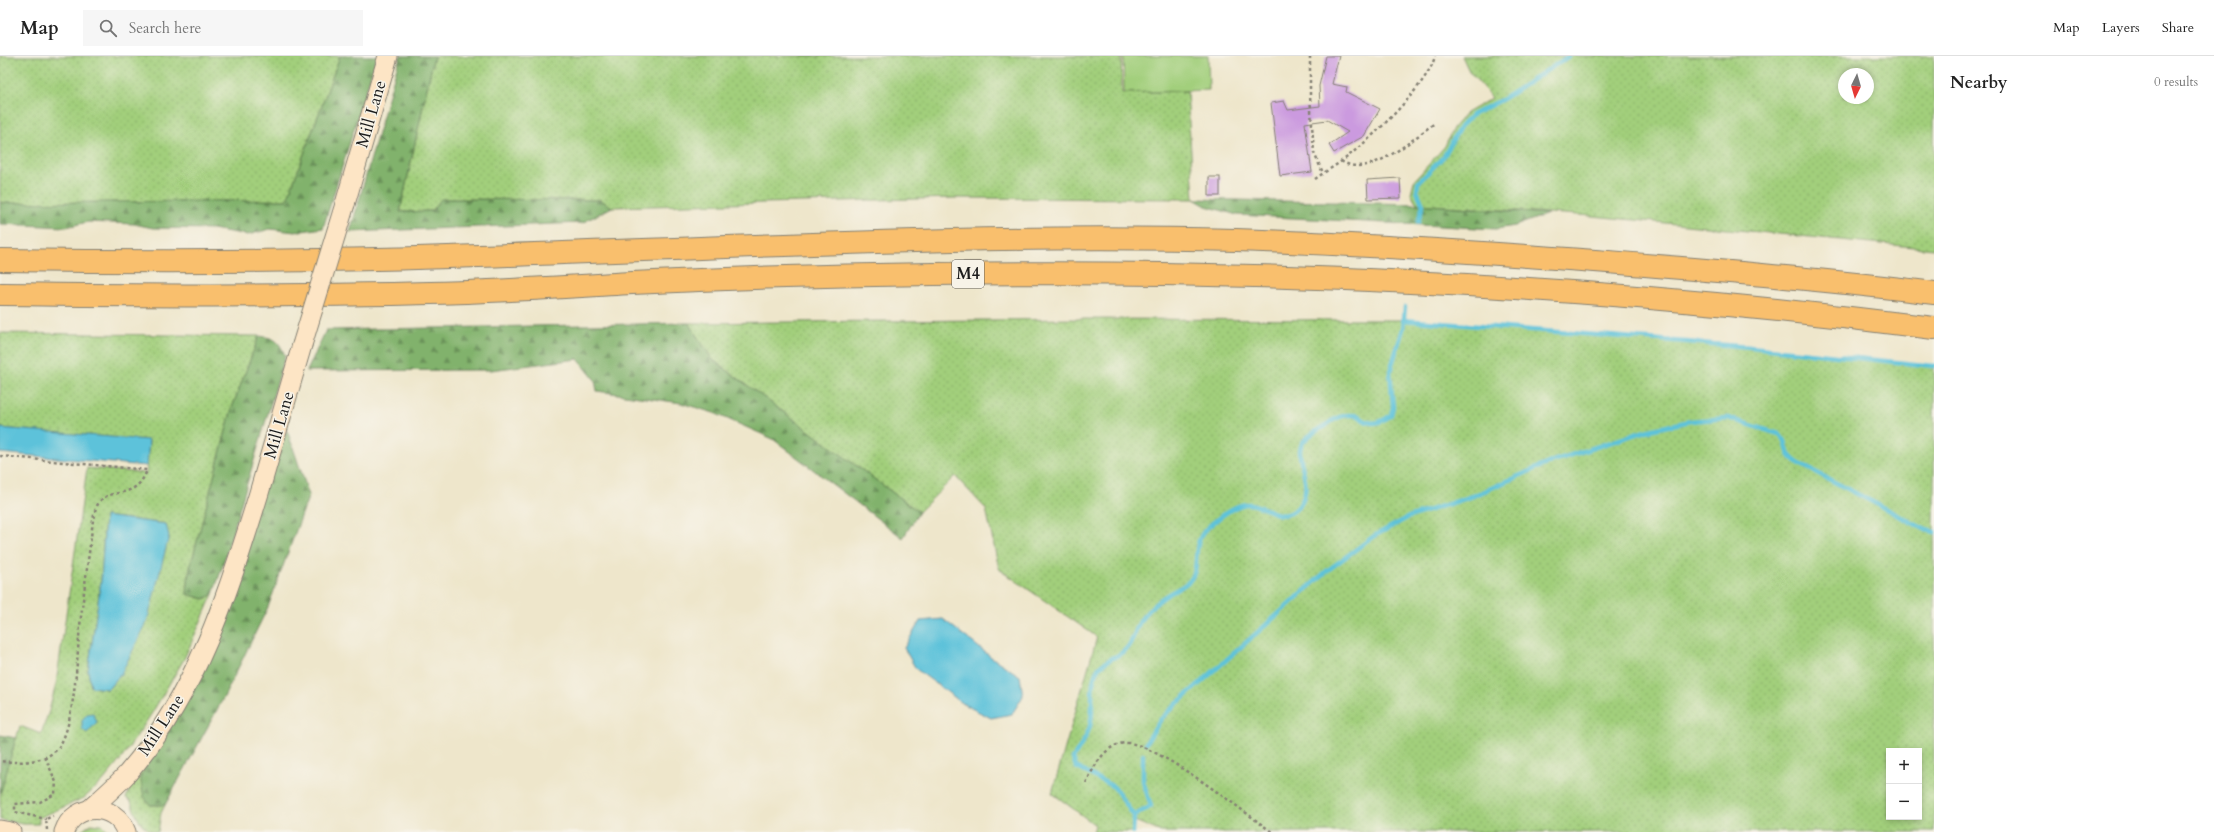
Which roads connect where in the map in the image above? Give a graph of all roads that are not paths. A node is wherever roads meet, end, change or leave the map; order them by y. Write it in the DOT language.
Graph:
graph roads {
  1 [pos="388,56"];
  2 [pos="0,260"];
  3 [pos="1934,293"];
  4 [pos="0,294"];
  5 [pos="1934,328"];
  6 [pos="126,775"];
  7 [pos="90,809"];
  8 [pos="48,825"];
  9 [pos="67,827"];
  10 [pos="123,827"];
  11 [pos="0,830"];
  12 [pos="11,832"];
  1 -- 6 [label="street, Mill Lane, bridge"];
  2 -- 3 [label="highway, M4"];
  4 -- 5 [label="highway, M4"];
  6 -- 7 [label="street, Mill Lane"];
  6 -- 10 [label="street, Mill Lane"];
  7 -- 9 [label="street, Mill Lane"];
  7 -- 10 [label="street, Mill Lane"];
  8 -- 9 [label="street, Mill Lane"];
  11 -- 12 [label="street"];
}
